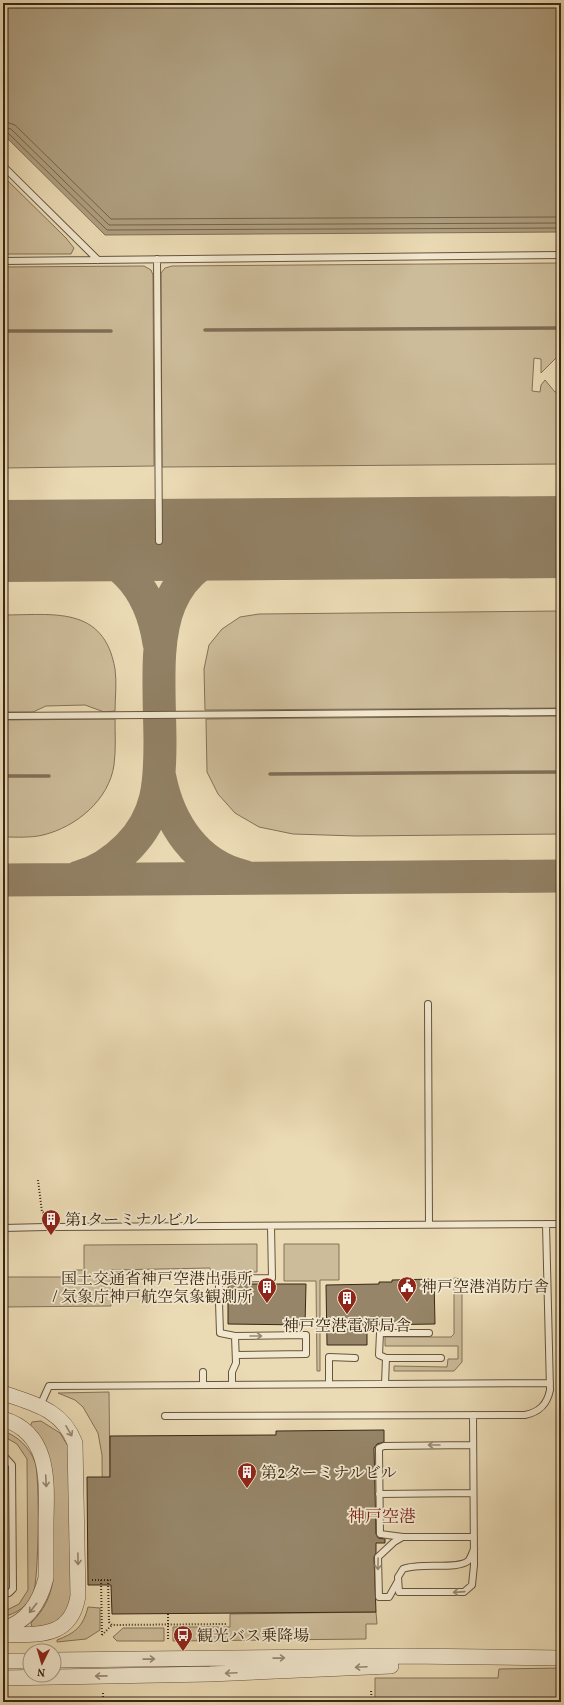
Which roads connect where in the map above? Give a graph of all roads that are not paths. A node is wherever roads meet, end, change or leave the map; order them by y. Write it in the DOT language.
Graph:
graph roads {
  1 [pos="3,166"];
  2 [pos="561,255"];
  3 [pos="157,259"];
  4 [pos="98,260"];
  5 [pos="3,261"];
  6 [pos="159,541"];
  7 [pos="561,712"];
  8 [pos="3,716"];
  9 [pos="428,1004"];
  10 [pos="429,1224"];
  11 [pos="546,1224"];
  12 [pos="561,1224"];
  13 [pos="272,1226"];
  14 [pos="46,1227"];
  15 [pos="55,1227"];
  16 [pos="3,1228"];
  17 [pos="219,1288"];
  18 [pos="219,1302"];
  19 [pos="429,1333"];
  20 [pos="235,1336"];
  21 [pos="236,1355"];
  22 [pos="355,1358"];
  23 [pos="386,1358"];
  24 [pos="441,1358"];
  25 [pos="203,1372"];
  26 [pos="550,1383"];
  27 [pos="329,1384"];
  28 [pos="386,1384"];
  29 [pos="232,1385"];
  30 [pos="203,1386"];
  31 [pos="3,1393"];
  32 [pos="3,1403"];
  33 [pos="34,1404"];
  34 [pos="473,1415"];
  35 [pos="165,1416"];
  36 [pos="3,1420"];
  37 [pos="473,1445"];
  38 [pos="3,1455"];
  39 [pos="473,1493"];
  40 [pos="379,1494"];
  41 [pos="403,1537"];
  42 [pos="474,1537"];
  43 [pos="474,1549"];
  44 [pos="398,1581"];
  45 [pos="3,1594"];
  46 [pos="3,1629"];
  47 [pos="3,1635"];
  48 [pos="498,1658"];
  49 [pos="561,1658"];
  50 [pos="62,1660"];
  51 [pos="3,1661"];
  52 [pos="22,1661"];
  53 [pos="3,1678"];
  1 -- 4 [label="lane"];
  2 -- 3 [label="lane"];
  3 -- 4 [label="lane"];
  3 -- 6 [label="lane"];
  4 -- 5 [label="lane"];
  7 -- 8 [label="lane"];
  9 -- 10 [label="lane"];
  10 -- 11 [label="lane"];
  10 -- 13 [label="lane"];
  11 -- 12 [label="lane"];
  11 -- 26 [label="lane"];
  13 -- 15 [label="lane"];
  13 -- 17 [label="lane"];
  14 -- 16 [label="lane"];
  18 -- 20 [label="lane"];
  19 -- 23 [label="lane"];
  20 -- 21 [label="lane"];
  20 -- 21 [label="lane, one-way"];
  21 -- 29 [label="lane"];
  22 -- 27 [label="lane"];
  23 -- 24 [label="lane"];
  23 -- 28 [label="lane"];
  25 -- 30 [label="lane"];
  26 -- 28 [label="lane"];
  26 -- 34 [label="lane"];
  27 -- 28 [label="lane"];
  27 -- 29 [label="lane"];
  29 -- 30 [label="lane"];
  30 -- 33 [label="lane"];
  31 -- 33 [label="street"];
  32 -- 33 [label="street"];
  33 -- 47 [label="street, one-way"];
  34 -- 35 [label="lane"];
  34 -- 37 [label="lane"];
  36 -- 46 [label="street, one-way"];
  37 -- 39 [label="lane"];
  37 -- 40 [label="lane, one-way"];
  38 -- 45 [label="lane"];
  39 -- 40 [label="lane"];
  39 -- 42 [label="lane"];
  40 -- 41 [label="lane"];
  41 -- 42 [label="lane"];
  41 -- 44 [label="lane, one-way"];
  42 -- 43 [label="lane"];
  43 -- 44 [label="lane"];
  43 -- 44 [label="lane, one-way"];
  48 -- 49 [label="street"];
  50 -- 48 [label="street, one-way"];
  48 -- 53 [label="street, one-way"];
  51 -- 52 [label="street"];
}
